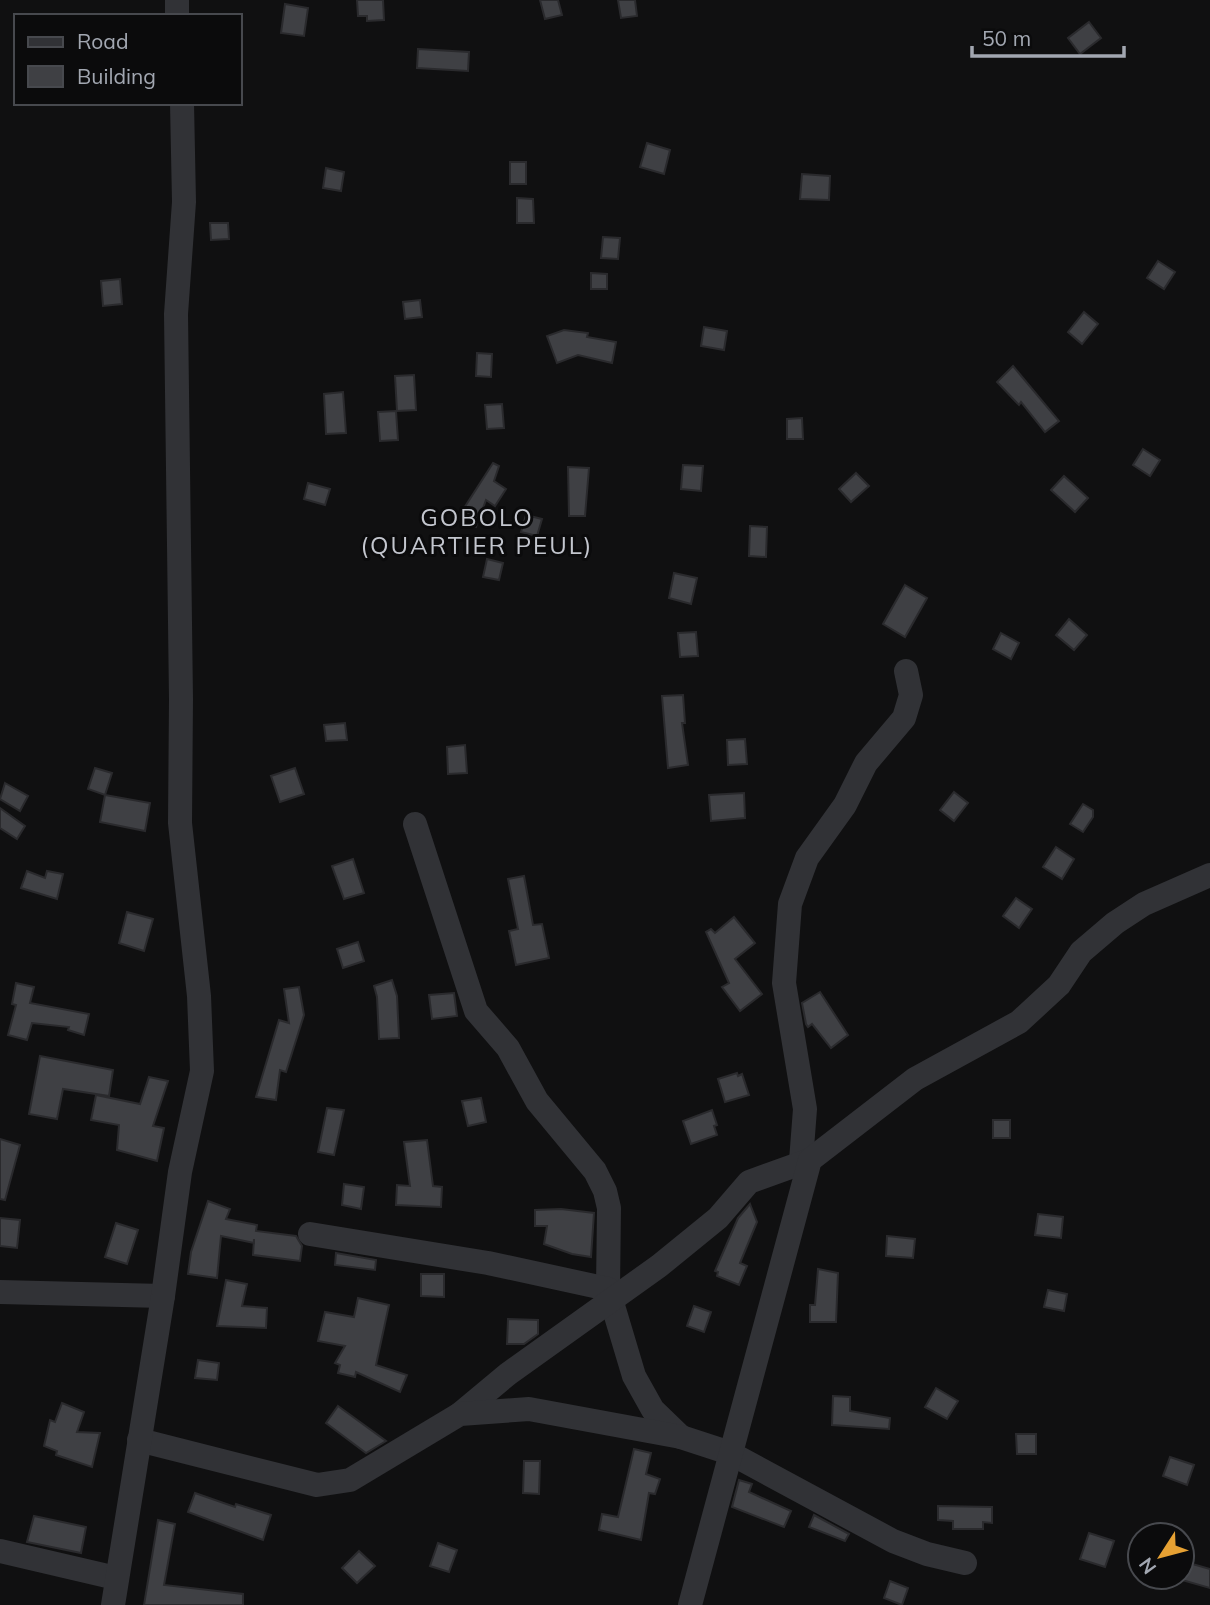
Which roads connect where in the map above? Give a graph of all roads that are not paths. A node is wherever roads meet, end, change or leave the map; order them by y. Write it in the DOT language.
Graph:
graph roads {
  1 [pos="182,105"];
  2 [pos="906,671"];
  3 [pos="415,824"];
  4 [pos="1210,875"];
  5 [pos="806,1161"];
  6 [pos="310,1234"];
  7 [pos="0,1292"];
  8 [pos="610,1295"];
  9 [pos="163,1296"];
  10 [pos="460,1414"];
  11 [pos="681,1437"];
  12 [pos="139,1440"];
  13 [pos="730,1453"];
  14 [pos="0,1551"];
  15 [pos="965,1563"];
  16 [pos="116,1578"];
  17 [pos="113,1605"];
  18 [pos="690,1605"];
  1 -- 9 [label="street"];
  2 -- 5 [label="street"];
  3 -- 8 [label="street"];
  4 -- 5 [label="street"];
  5 -- 8 [label="street"];
  5 -- 13 [label="street"];
  6 -- 8 [label="street"];
  7 -- 9 [label="street"];
  8 -- 10 [label="street"];
  8 -- 11 [label="street"];
  9 -- 12 [label="street"];
  10 -- 11 [label="street"];
  10 -- 12 [label="street"];
  11 -- 13 [label="street"];
  12 -- 16 [label="street"];
  13 -- 15 [label="street"];
  13 -- 18 [label="street"];
  14 -- 16 [label="street"];
  16 -- 17 [label="street"];
}
